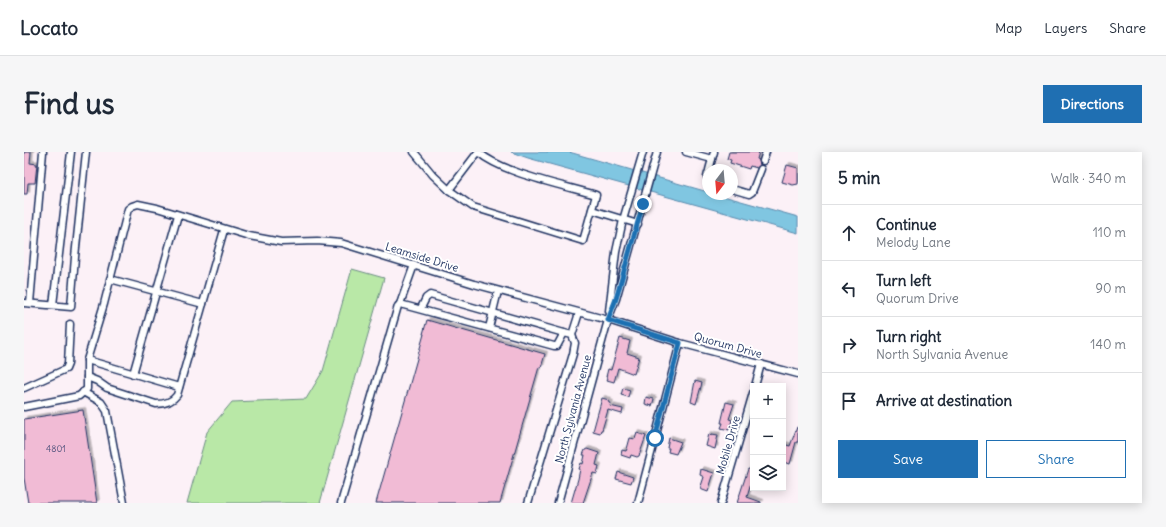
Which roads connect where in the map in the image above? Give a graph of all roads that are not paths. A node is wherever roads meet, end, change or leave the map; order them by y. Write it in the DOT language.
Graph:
graph roads {
  1 [pos="43,152"];
  2 [pos="70,152"];
  3 [pos="86,152"];
  4 [pos="414,152"];
  5 [pos="643,152"];
  6 [pos="657,152"];
  7 [pos="686,152"];
  8 [pos="714,152"];
  9 [pos="766,152"];
  10 [pos="712,159"];
  11 [pos="763,161"];
  12 [pos="711,164"];
  13 [pos="761,169"];
  14 [pos="449,190"];
  15 [pos="738,191"];
  16 [pos="592,210"];
  17 [pos="178,215"];
  18 [pos="623,220"];
  19 [pos="638,224"];
  20 [pos="226,230"];
  21 [pos="414,265"];
  22 [pos="110,279"];
  23 [pos="24,287"];
  24 [pos="32,288"];
  25 [pos="498,291"];
  26 [pos="157,292"];
  27 [pos="27,303"];
  28 [pos="203,304"];
  29 [pos="400,304"];
  30 [pos="53,305"];
  31 [pos="421,308"];
  32 [pos="493,312"];
  33 [pos="579,312"];
  34 [pos="608,320"];
  35 [pos="70,324"];
  36 [pos="489,328"];
  37 [pos="564,333"];
  38 [pos="572,335"];
  39 [pos="680,343"];
  40 [pos="87,360"];
  41 [pos="761,364"];
  42 [pos="133,374"];
  43 [pos="798,374"];
  44 [pos="87,377"];
  45 [pos="756,383"];
  46 [pos="179,387"];
  47 [pos="24,388"];
  48 [pos="83,392"];
  49 [pos="750,403"];
  50 [pos="24,407"];
  51 [pos="124,503"];
  52 [pos="341,503"];
  53 [pos="528,503"];
  54 [pos="558,503"];
  55 [pos="638,503"];
  56 [pos="721,503"];
  1 -- 24 [label="street"];
  2 -- 30 [label="street"];
  3 -- 30 [label="street"];
  4 -- 14 [label="street"];
  5 -- 18 [label="street, North Sylvania Avenue"];
  6 -- 19 [label="street, North Sylvania Avenue"];
  7 -- 10 [label="street"];
  8 -- 10 [label="street"];
  9 -- 11 [label="street"];
  10 -- 12 [label="street"];
  13 -- 15 [label="street"];
  14 -- 16 [label="street"];
  14 -- 16 [label="street"];
  16 -- 18 [label="street"];
  17 -- 20 [label="street, Leamside Drive"];
  17 -- 22 [label="street, Leamside Drive"];
  17 -- 26 [label="street"];
  18 -- 19 [label="street"];
  18 -- 34 [label="street, North Sylvania Avenue"];
  19 -- 34 [label="street, North Sylvania Avenue"];
  20 -- 21 [label="street, Leamside Drive"];
  20 -- 28 [label="street"];
  21 -- 25 [label="street, Leamside Drive"];
  21 -- 29 [label="street"];
  22 -- 26 [label="street"];
  22 -- 40 [label="street, Leamside Drive"];
  23 -- 24 [label="street"];
  24 -- 27 [label="street"];
  25 -- 32 [label="street"];
  25 -- 33 [label="street, Leamside Drive"];
  26 -- 28 [label="street"];
  26 -- 42 [label="street"];
  27 -- 30 [label="street"];
  28 -- 46 [label="street"];
  29 -- 31 [label="street"];
  29 -- 52 [label="street"];
  31 -- 32 [label="street"];
  31 -- 36 [label="street"];
  32 -- 36 [label="street"];
  32 -- 37 [label="street"];
  33 -- 34 [label="street, Leamside Drive"];
  33 -- 38 [label="street"];
  34 -- 39 [label="street, Quorum Drive"];
  34 -- 54 [label="street, North Sylvania Avenue"];
  35 -- 47 [label="street"];
  36 -- 37 [label="street"];
  37 -- 38 [label="street"];
  38 -- 53 [label="street"];
  39 -- 41 [label="street, Quorum Drive"];
  39 -- 55 [label="street"];
  40 -- 42 [label="street"];
  40 -- 44 [label="street, Leamside Drive"];
  41 -- 43 [label="street, Quorum Drive"];
  41 -- 45 [label="street"];
  42 -- 46 [label="street"];
  44 -- 46 [label="street"];
  44 -- 48 [label="street, Leamside Drive"];
  48 -- 50 [label="street"];
  48 -- 51 [label="street"];
  49 -- 56 [label="street, Mobile Drive"];
}
